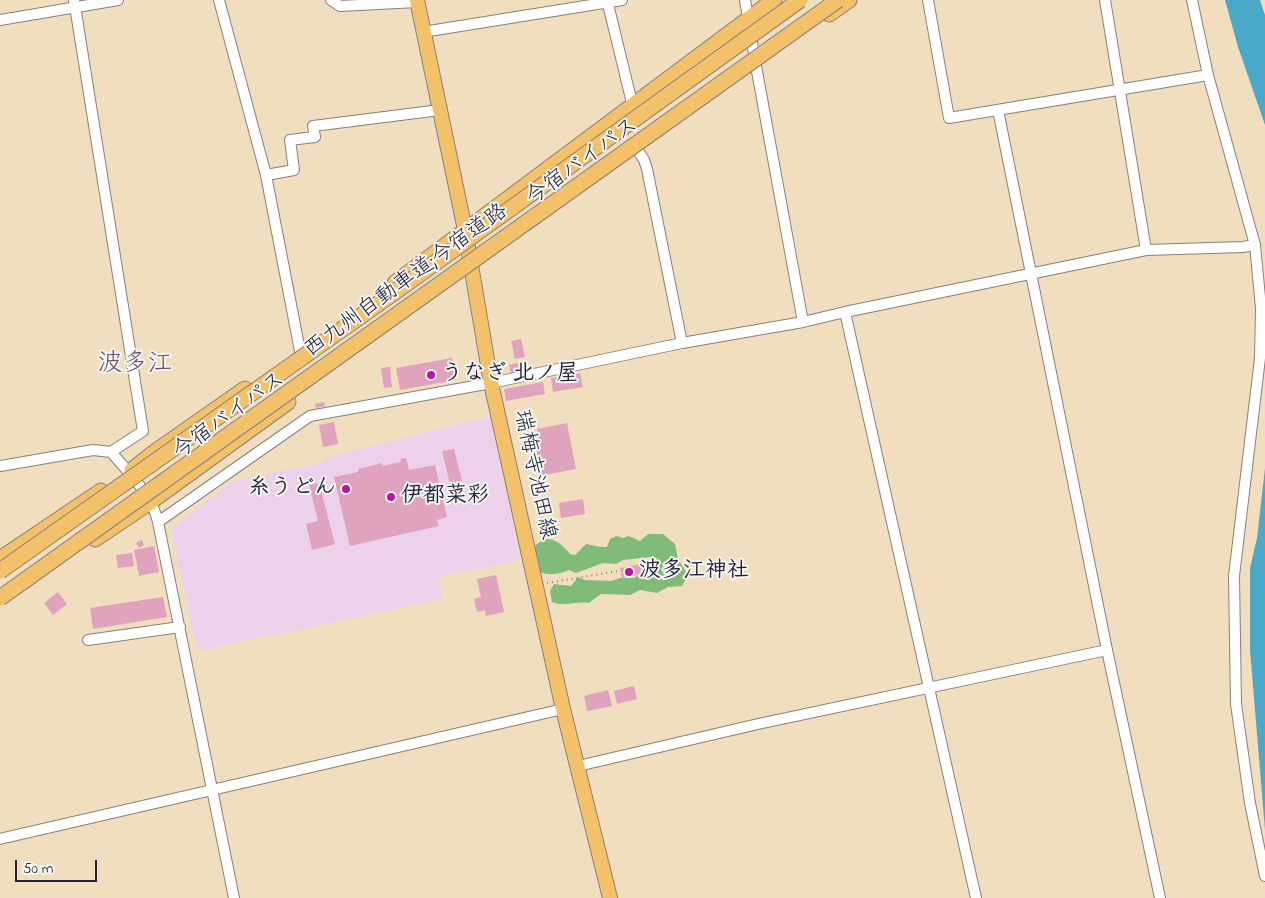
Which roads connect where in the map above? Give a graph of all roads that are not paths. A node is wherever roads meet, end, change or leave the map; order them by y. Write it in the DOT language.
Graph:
graph roads {
  1 [pos="118,0"];
  2 [pos="219,0"];
  3 [pos="331,0"];
  4 [pos="622,0"];
  5 [pos="746,0"];
  6 [pos="774,0"];
  7 [pos="800,0"];
  8 [pos="838,0"];
  9 [pos="849,0"];
  10 [pos="928,0"];
  11 [pos="1105,0"];
  12 [pos="1192,0"];
  13 [pos="417,1"];
  14 [pos="608,1"];
  15 [pos="75,4"];
  16 [pos="0,20"];
  17 [pos="748,20"];
  18 [pos="423,32"];
  19 [pos="756,66"];
  20 [pos="1208,75"];
  21 [pos="1120,91"];
  22 [pos="633,107"];
  23 [pos="440,110"];
  24 [pos="998,110"];
  25 [pos="638,149"];
  26 [pos="266,175"];
  27 [pos="465,230"];
  28 [pos="1255,245"];
  29 [pos="1146,250"];
  30 [pos="472,270"];
  31 [pos="1029,273"];
  32 [pos="845,312"];
  33 [pos="803,322"];
  34 [pos="682,344"];
  35 [pos="300,351"];
  36 [pos="491,382"];
  37 [pos="111,452"];
  38 [pos="0,466"];
  39 [pos="129,472"];
  40 [pos="150,502"];
  41 [pos="158,522"];
  42 [pos="0,559"];
  43 [pos="0,572"];
  44 [pos="0,598"];
  45 [pos="0,602"];
  46 [pos="180,627"];
  47 [pos="88,640"];
  48 [pos="1107,650"];
  49 [pos="930,687"];
  50 [pos="563,709"];
  51 [pos="578,766"];
  52 [pos="213,789"];
  53 [pos="0,839"];
  54 [pos="1265,876"];
  55 [pos="234,898"];
  56 [pos="610,898"];
  57 [pos="976,898"];
  58 [pos="1160,898"];
  1 -- 15 [label="street"];
  2 -- 26 [label="street"];
  3 -- 13 [label="street"];
  4 -- 14 [label="street"];
  5 -- 17 [label="street"];
  6 -- 17 [label="highway, 今宿バイパス"];
  7 -- 43 [label="highway, 西九州自動車道;今宿道路, bridge"];
  8 -- 44 [label="highway, 西九州自動車道;今宿道路, bridge"];
  9 -- 19 [label="highway, 今宿バイパス"];
  10 -- 24 [label="street"];
  11 -- 21 [label="street"];
  12 -- 20 [label="street"];
  13 -- 18 [label="main road, 瑞梅寺池田線"];
  14 -- 18 [label="street"];
  14 -- 22 [label="street"];
  15 -- 16 [label="street"];
  15 -- 37 [label="street"];
  17 -- 19 [label="street"];
  17 -- 22 [label="highway, 今宿バイパス"];
  18 -- 23 [label="main road, 瑞梅寺池田線"];
  19 -- 25 [label="highway, 今宿バイパス"];
  19 -- 33 [label="street"];
  20 -- 21 [label="street"];
  20 -- 28 [label="street"];
  21 -- 24 [label="street"];
  21 -- 29 [label="street"];
  22 -- 27 [label="highway, 今宿バイパス"];
  23 -- 26 [label="street"];
  23 -- 27 [label="main road, 瑞梅寺池田線"];
  24 -- 31 [label="street"];
  25 -- 30 [label="highway, 今宿バイパス"];
  25 -- 34 [label="street"];
  26 -- 35 [label="street"];
  27 -- 30 [label="main road, 瑞梅寺池田線"];
  27 -- 35 [label="highway, 今宿バイパス"];
  28 -- 29 [label="street"];
  28 -- 54 [label="street"];
  29 -- 31 [label="street"];
  30 -- 36 [label="main road, 瑞梅寺池田線"];
  30 -- 40 [label="highway, 今宿バイパス"];
  31 -- 32 [label="street"];
  31 -- 48 [label="street"];
  32 -- 33 [label="street"];
  32 -- 49 [label="street"];
  33 -- 34 [label="street"];
  34 -- 36 [label="street"];
  35 -- 39 [label="highway, 今宿バイパス"];
  36 -- 41 [label="street"];
  36 -- 50 [label="main road, 瑞梅寺池田線"];
  37 -- 38 [label="street"];
  37 -- 39 [label="street"];
  39 -- 40 [label="street"];
  39 -- 42 [label="highway, 今宿バイパス"];
  40 -- 41 [label="street"];
  40 -- 45 [label="highway, 今宿バイパス"];
  41 -- 46 [label="street"];
  46 -- 47 [label="street"];
  46 -- 52 [label="street"];
  48 -- 49 [label="street"];
  48 -- 58 [label="street"];
  49 -- 51 [label="street"];
  49 -- 57 [label="street"];
  50 -- 51 [label="main road, 瑞梅寺池田線"];
  50 -- 52 [label="street"];
  51 -- 56 [label="main road, 瑞梅寺池田線"];
  52 -- 53 [label="street"];
  52 -- 55 [label="street"];
}
